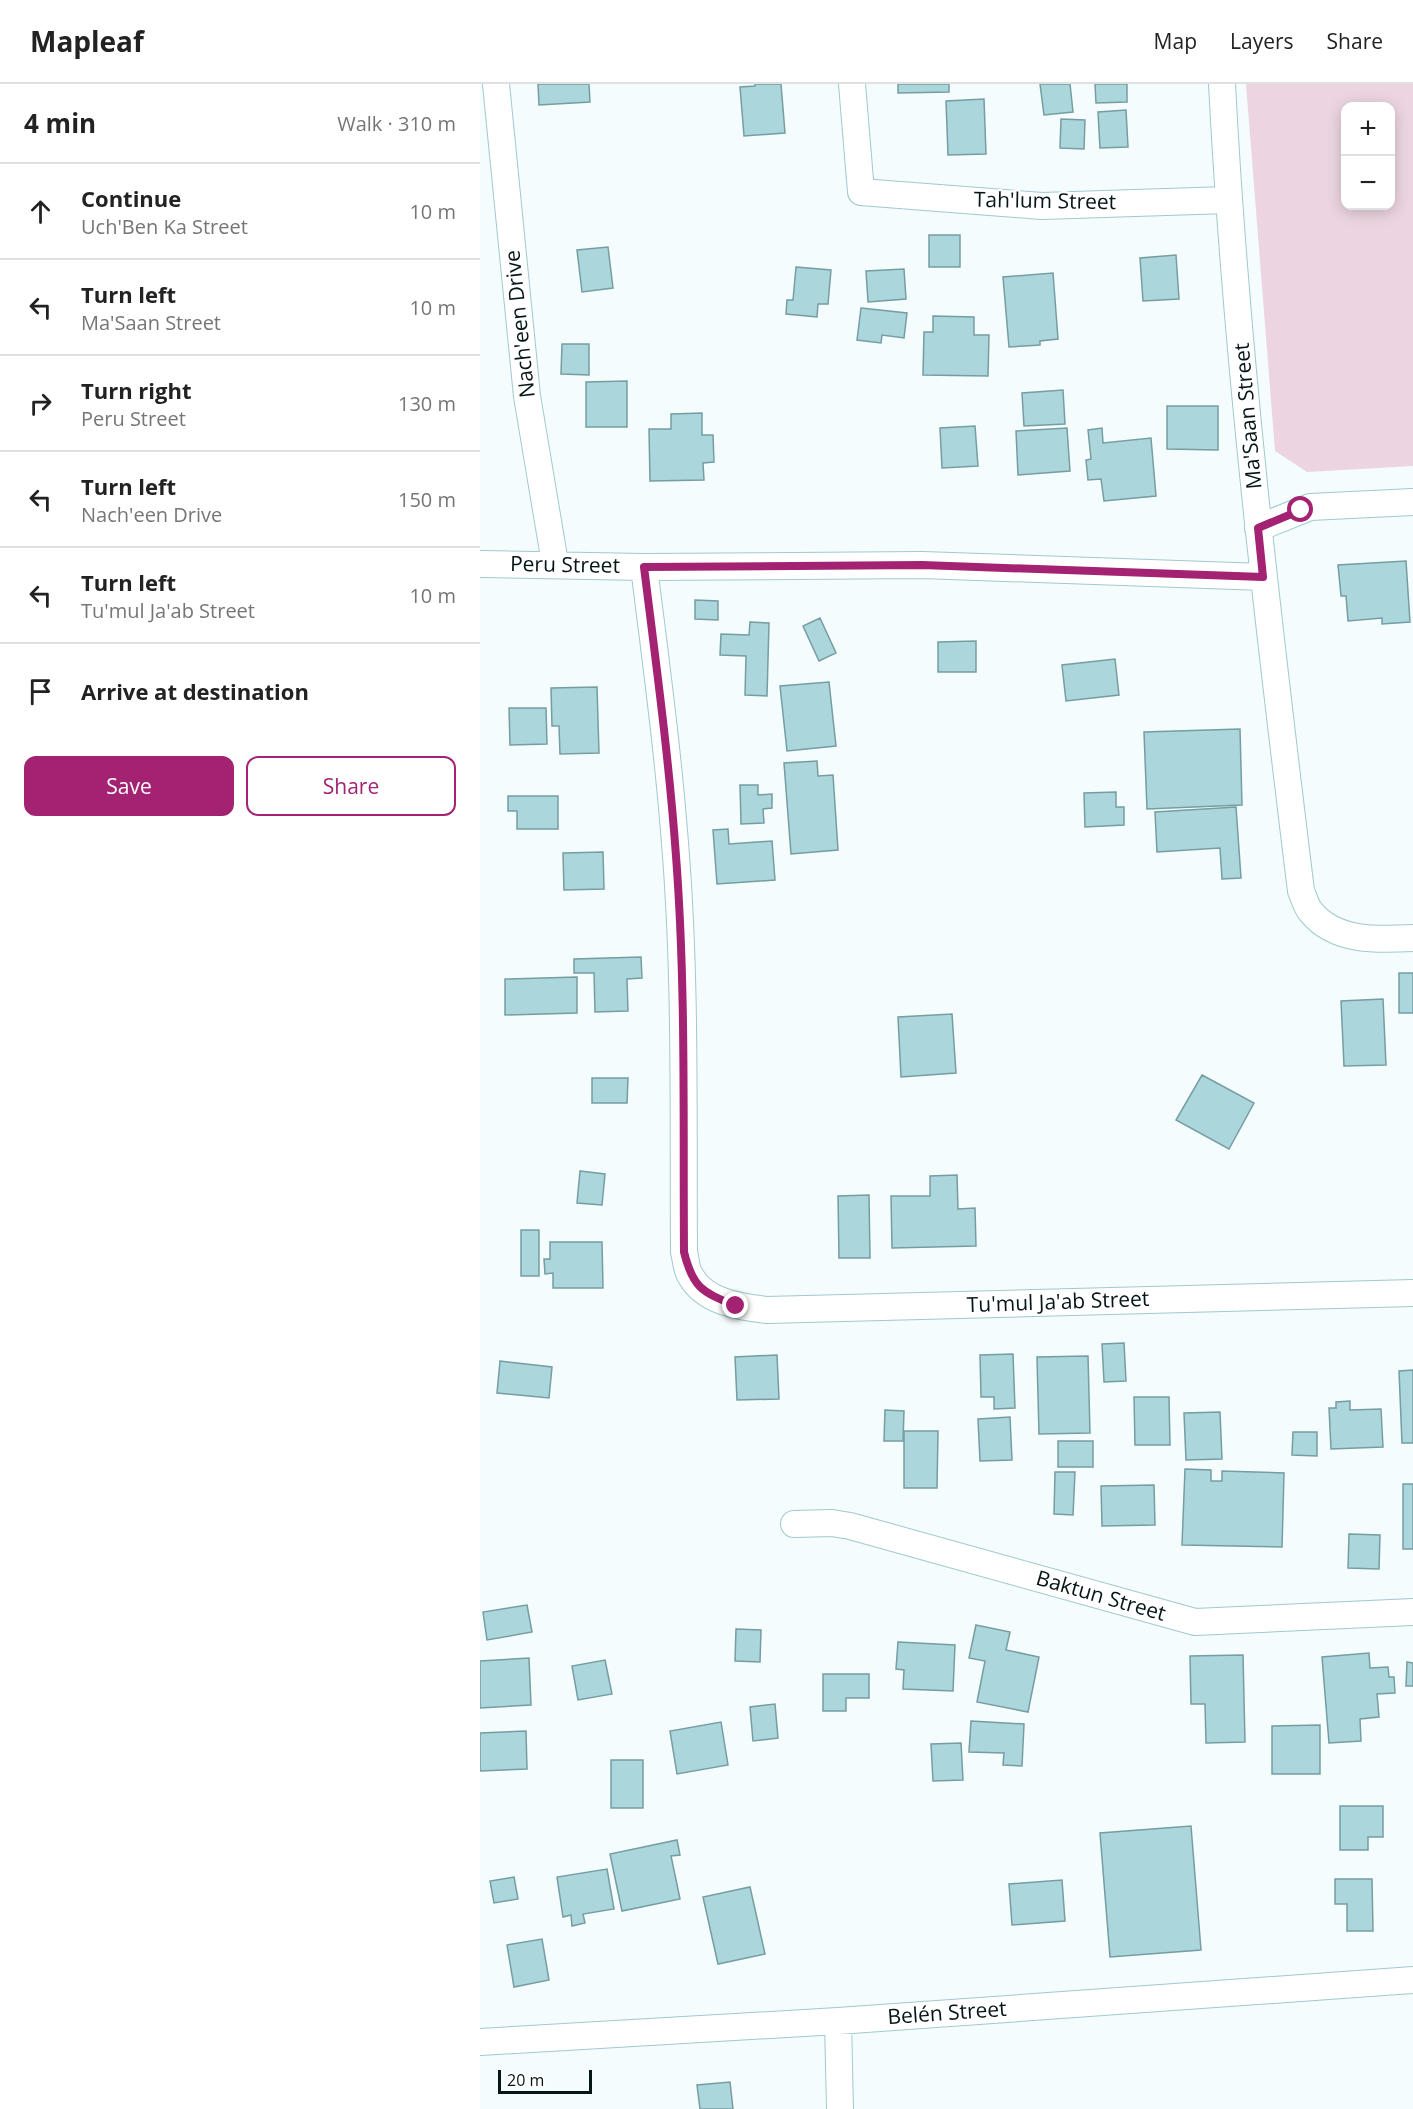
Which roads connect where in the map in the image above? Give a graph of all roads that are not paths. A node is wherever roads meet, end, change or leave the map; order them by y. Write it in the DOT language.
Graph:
graph roads {
  1 [pos="496,84"];
  2 [pos="852,84"];
  3 [pos="1222,84"];
  4 [pos="1228,200"];
  5 [pos="1413,502"];
  6 [pos="1258,528"];
  7 [pos="555,563"];
  8 [pos="480,564"];
  9 [pos="644,567"];
  10 [pos="1263,577"];
  11 [pos="1413,938"];
  12 [pos="1413,1293"];
  13 [pos="794,1524"];
  14 [pos="1413,1612"];
  15 [pos="1413,1980"];
  16 [pos="838,2021"];
  17 [pos="480,2042"];
  18 [pos="840,2109"];
  1 -- 7 [label="street, Nach'een Drive"];
  2 -- 4 [label="street, Tah'lum Street"];
  3 -- 4 [label="street, Ma'Saan Street"];
  4 -- 6 [label="street, Ma'Saan Street"];
  5 -- 6 [label="street"];
  6 -- 10 [label="street, Ma'Saan Street"];
  7 -- 8 [label="street, Peru Street"];
  7 -- 9 [label="street, Peru Street"];
  9 -- 10 [label="street, Peru Street"];
  9 -- 12 [label="street, Tu'mul Ja'ab Street"];
  10 -- 11 [label="street, Ma'Saan Street"];
  13 -- 14 [label="street, Baktun Street"];
  15 -- 16 [label="street, Belén Street"];
  16 -- 17 [label="street, Belén Street"];
  16 -- 18 [label="street"];
}
